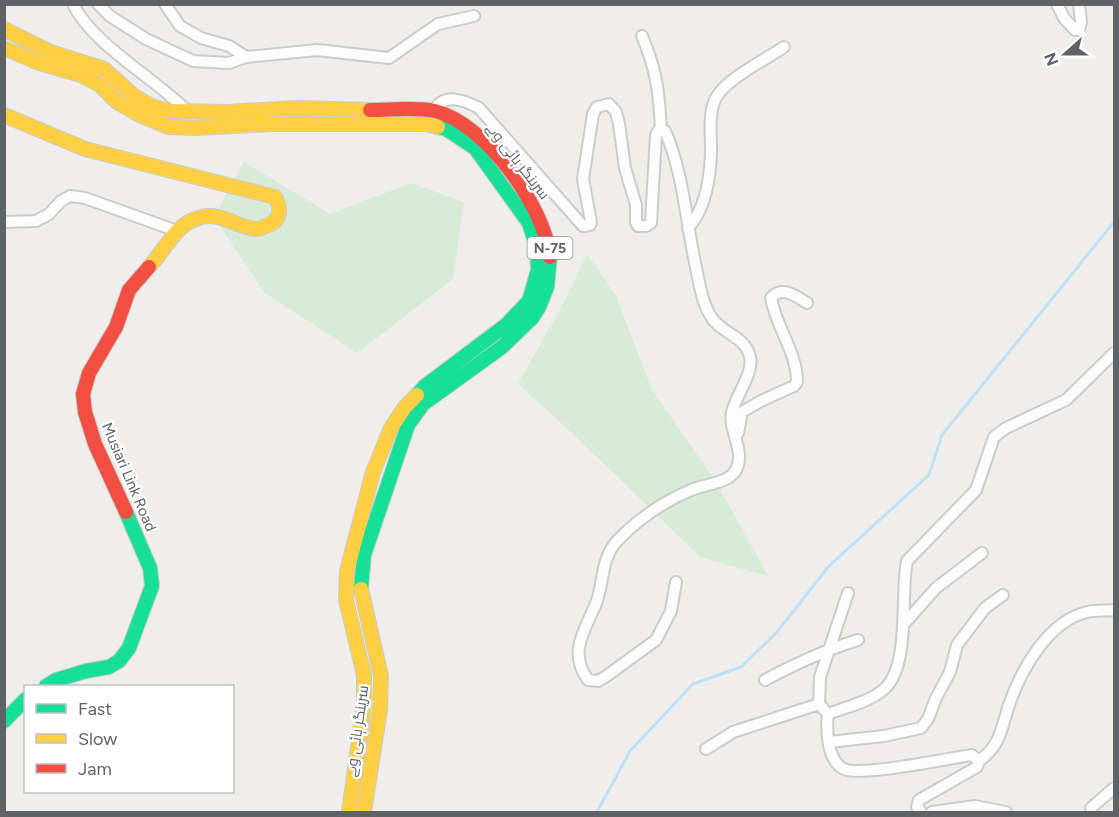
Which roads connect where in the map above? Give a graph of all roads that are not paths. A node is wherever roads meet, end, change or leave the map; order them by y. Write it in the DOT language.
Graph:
graph roads {
  1 [pos="73,4"];
  2 [pos="98,4"];
  3 [pos="165,4"];
  4 [pos="1058,4"];
  5 [pos="1078,4"];
  6 [pos="474,16"];
  7 [pos="4,29"];
  8 [pos="642,36"];
  9 [pos="784,47"];
  10 [pos="4,48"];
  11 [pos="246,57"];
  12 [pos="434,111"];
  13 [pos="188,112"];
  14 [pos="4,115"];
  15 [pos="661,130"];
  16 [pos="4,222"];
  17 [pos="688,228"];
  18 [pos="177,231"];
  19 [pos="807,303"];
  20 [pos="1114,353"];
  21 [pos="737,439"];
  22 [pos="982,553"];
  23 [pos="676,582"];
  24 [pos="848,593"];
  25 [pos="1003,595"];
  26 [pos="1114,610"];
  27 [pos="903,625"];
  28 [pos="858,640"];
  29 [pos="829,649"];
  30 [pos="765,680"];
  31 [pos="49,685"];
  32 [pos="24,701"];
  33 [pos="819,704"];
  34 [pos="828,714"];
  35 [pos="4,721"];
  36 [pos="829,742"];
  37 [pos="706,749"];
  38 [pos="979,761"];
  39 [pos="1114,788"];
  40 [pos="1090,811"];
  41 [pos="349,813"];
  42 [pos="364,813"];
  43 [pos="921,813"];
  44 [pos="932,813"];
  45 [pos="1006,813"];
  1 -- 13 [label="street"];
  2 -- 11 [label="street"];
  3 -- 11 [label="street"];
  4 -- 5 [label="street"];
  6 -- 11 [label="street"];
  7 -- 13 [label="main road, سرینگر ہائی وے / N-75"];
  8 -- 15 [label="street"];
  9 -- 17 [label="street"];
  10 -- 41 [label="main road, سرینگر ہائی وے / N-75"];
  12 -- 13 [label="main road, سرینگر ہائی وے / N-75"];
  12 -- 15 [label="street"];
  12 -- 42 [label="main road, سرینگر ہائی وے / N-75"];
  14 -- 18 [label="main road, Musiari Link Road"];
  15 -- 17 [label="street"];
  16 -- 18 [label="street"];
  17 -- 21 [label="street"];
  18 -- 31 [label="main road, Musiari Link Road"];
  19 -- 21 [label="street"];
  20 -- 27 [label="street"];
  21 -- 23 [label="street"];
  22 -- 27 [label="street"];
  24 -- 29 [label="street"];
  25 -- 36 [label="street"];
  26 -- 38 [label="street"];
  27 -- 34 [label="street"];
  28 -- 29 [label="street"];
  29 -- 30 [label="street"];
  29 -- 33 [label="street"];
  32 -- 35 [label="main road"];
  33 -- 34 [label="street"];
  33 -- 37 [label="street"];
  34 -- 36 [label="street"];
  36 -- 38 [label="street"];
  38 -- 43 [label="street"];
  39 -- 40 [label="street"];
  44 -- 45 [label="street"];
}
